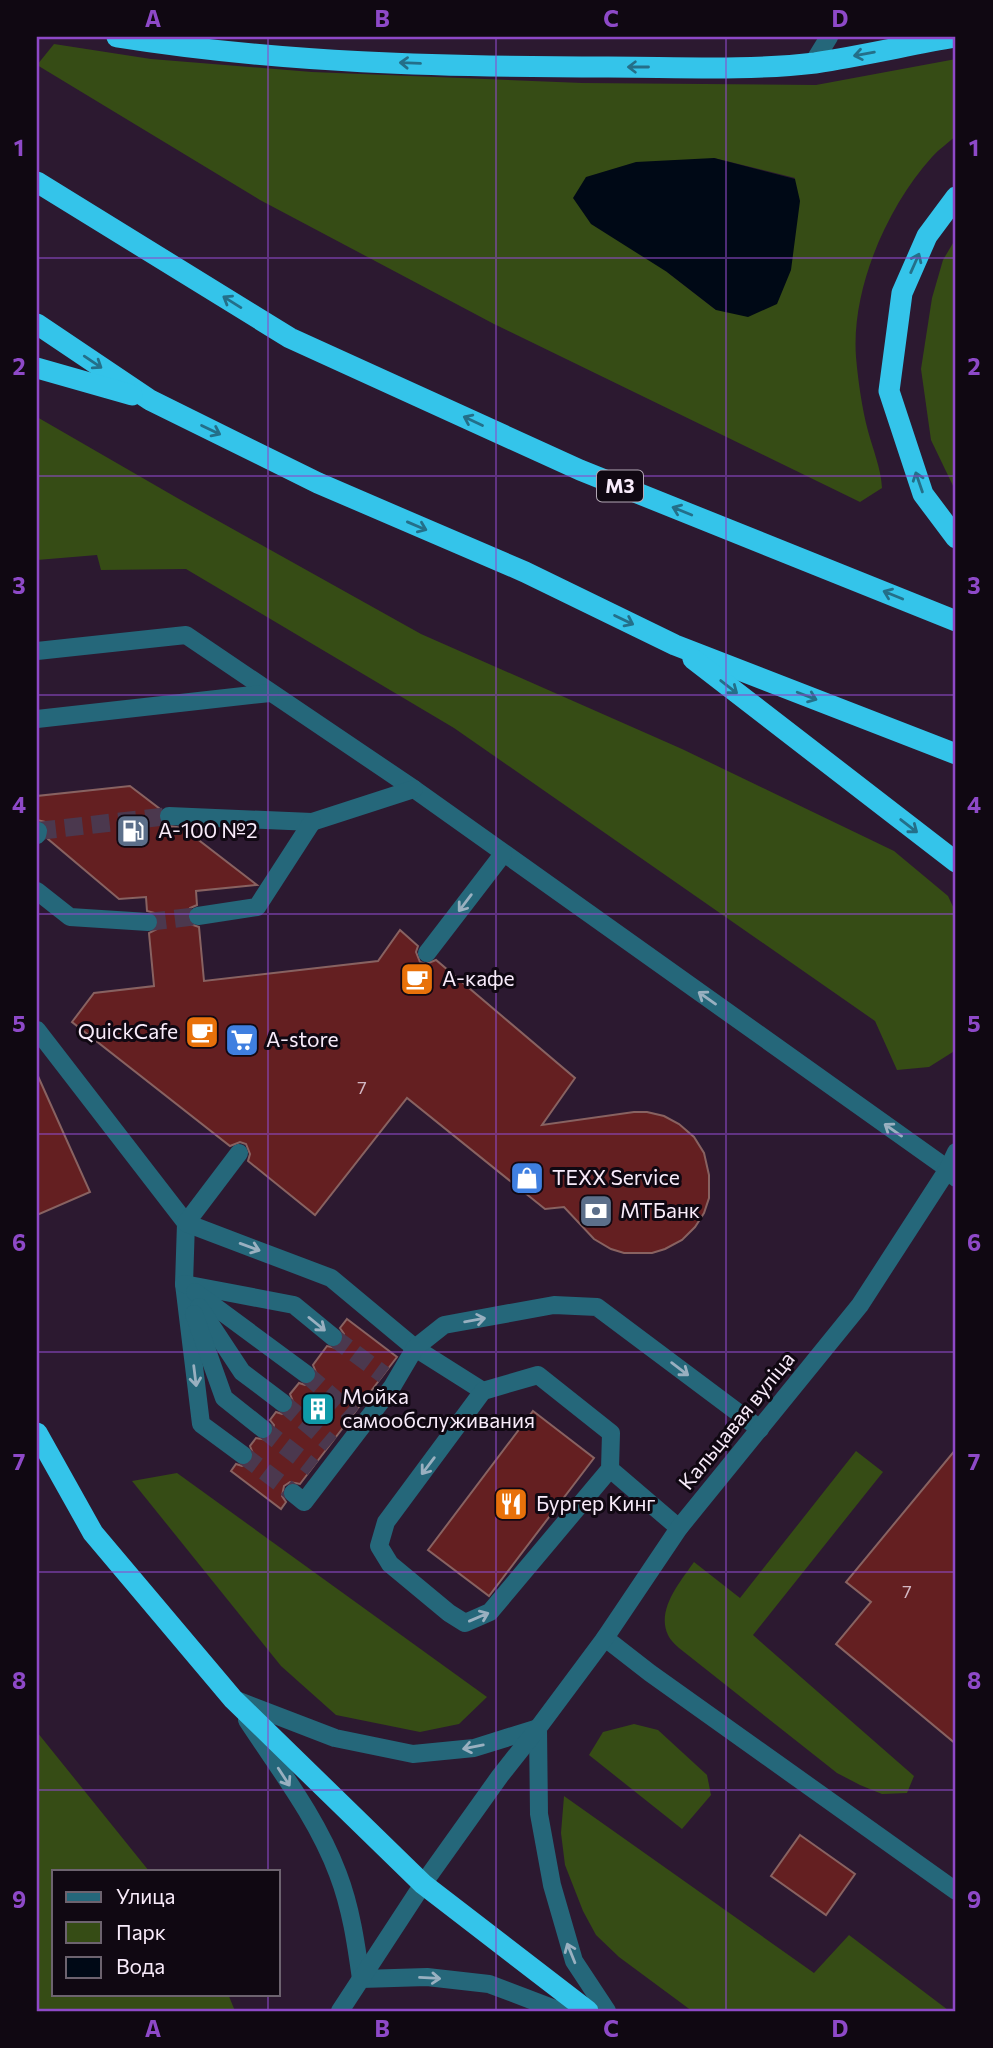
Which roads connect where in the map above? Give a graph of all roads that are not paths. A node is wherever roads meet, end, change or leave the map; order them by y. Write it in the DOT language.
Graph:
graph roads {
  1 [pos="117,37"];
  2 [pos="829,37"];
  3 [pos="955,37"];
  4 [pos="813,63"];
  5 [pos="37,182"];
  6 [pos="956,197"];
  7 [pos="37,324"];
  8 [pos="37,368"];
  9 [pos="150,400"];
  10 [pos="956,538"];
  11 [pos="956,621"];
  12 [pos="675,645"];
  13 [pos="37,651"];
  14 [pos="270,692"];
  15 [pos="37,719"];
  16 [pos="956,754"];
  17 [pos="414,789"];
  18 [pos="169,816"];
  19 [pos="312,822"];
  20 [pos="503,854"];
  21 [pos="956,862"];
  22 [pos="37,891"];
  23 [pos="198,916"];
  24 [pos="148,922"];
  25 [pos="427,953"];
  26 [pos="37,1030"];
  27 [pos="956,1152"];
  28 [pos="239,1153"];
  29 [pos="952,1173"];
  30 [pos="186,1223"];
  31 [pos="184,1284"];
  32 [pos="333,1337"];
  33 [pos="415,1348"];
  34 [pos="306,1374"];
  35 [pos="483,1391"];
  36 [pos="283,1403"];
  37 [pos="263,1429"];
  38 [pos="760,1429"];
  39 [pos="37,1433"];
  40 [pos="243,1455"];
  41 [pos="610,1469"];
  42 [pos="293,1493"];
  43 [pos="679,1528"];
  44 [pos="605,1638"];
  45 [pos="233,1699"];
  46 [pos="538,1728"];
  47 [pos="423,1884"];
  48 [pos="956,1891"];
  49 [pos="362,1979"];
  50 [pos="340,2011"];
  51 [pos="560,2011"];
  52 [pos="588,2011"];
  53 [pos="607,2011"];
  4 -- 1 [label="highway, one-way"];
  2 -- 4 [label="street"];
  3 -- 4 [label="highway, one-way"];
  11 -- 5 [label="highway, М3, one-way"];
  10 -- 6 [label="highway, one-way"];
  7 -- 9 [label="highway, one-way"];
  8 -- 9 [label="highway"];
  9 -- 12 [label="highway, one-way"];
  12 -- 16 [label="highway, one-way"];
  12 -- 21 [label="highway, one-way"];
  13 -- 14 [label="street"];
  14 -- 15 [label="street"];
  14 -- 17 [label="street"];
  17 -- 19 [label="street"];
  17 -- 20 [label="street"];
  18 -- 19 [label="street"];
  19 -- 23 [label="street"];
  20 -- 25 [label="street, one-way"];
  29 -- 20 [label="street, one-way"];
  22 -- 24 [label="street"];
  26 -- 30 [label="street"];
  27 -- 29 [label="street, Кальцавая вуліца"];
  28 -- 30 [label="street"];
  29 -- 38 [label="street, Кальцавая вуліца"];
  30 -- 31 [label="street"];
  30 -- 33 [label="street, one-way"];
  31 -- 32 [label="street, one-way"];
  31 -- 34 [label="street"];
  31 -- 36 [label="street"];
  31 -- 37 [label="street"];
  31 -- 40 [label="street, one-way"];
  33 -- 35 [label="street"];
  33 -- 38 [label="street, one-way"];
  33 -- 42 [label="street"];
  35 -- 41 [label="street"];
  35 -- 41 [label="street, one-way"];
  38 -- 43 [label="street, Кальцавая вуліца"];
  39 -- 45 [label="highway"];
  41 -- 43 [label="street"];
  43 -- 44 [label="street, Кальцавая вуліца"];
  44 -- 46 [label="street, Кальцавая вуліца"];
  44 -- 48 [label="street"];
  46 -- 45 [label="street, one-way"];
  45 -- 47 [label="highway"];
  45 -- 49 [label="street, one-way"];
  46 -- 47 [label="street, Кальцавая вуліца"];
  53 -- 46 [label="street, one-way"];
  47 -- 49 [label="street, Кальцавая вуліца"];
  47 -- 52 [label="highway"];
  49 -- 50 [label="street, Кальцавая вуліца"];
  49 -- 51 [label="street, one-way"];
}
